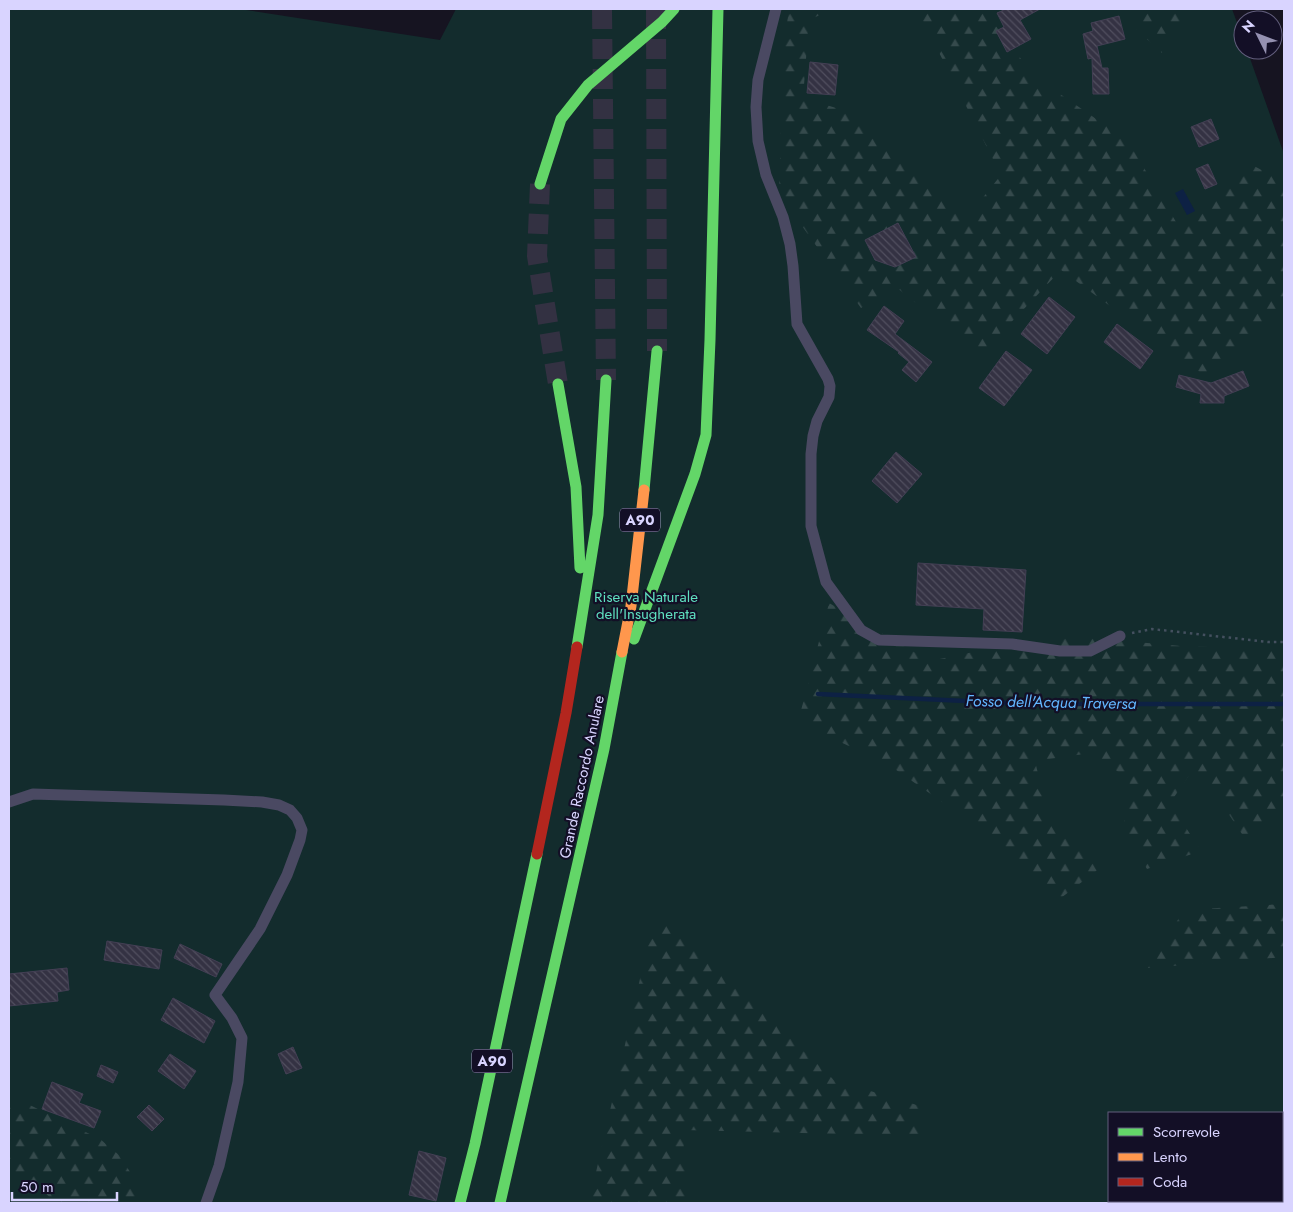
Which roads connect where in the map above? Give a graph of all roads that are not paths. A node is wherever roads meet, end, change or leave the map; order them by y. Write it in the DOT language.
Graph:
graph roads {
  1 [pos="674,9"];
  2 [pos="718,9"];
  3 [pos="776,9"];
  4 [pos="540,184"];
  5 [pos="658,351"];
  6 [pos="606,380"];
  7 [pos="558,384"];
  8 [pos="582,607"];
  9 [pos="1120,636"];
  10 [pos="616,688"];
  11 [pos="9,802"];
  12 [pos="206,1203"];
  13 [pos="460,1203"];
  14 [pos="500,1203"];
  1 -- 4 [label="highway"];
  2 -- 10 [label="highway"];
  3 -- 9 [label="street"];
  5 -- 10 [label="highway, Grande Raccordo Anulare / A90"];
  6 -- 8 [label="highway, Grande Raccordo Anulare / A90"];
  7 -- 8 [label="highway"];
  8 -- 13 [label="highway, Grande Raccordo Anulare / A90"];
  10 -- 14 [label="highway, Grande Raccordo Anulare / A90"];
  11 -- 12 [label="street"];
}
